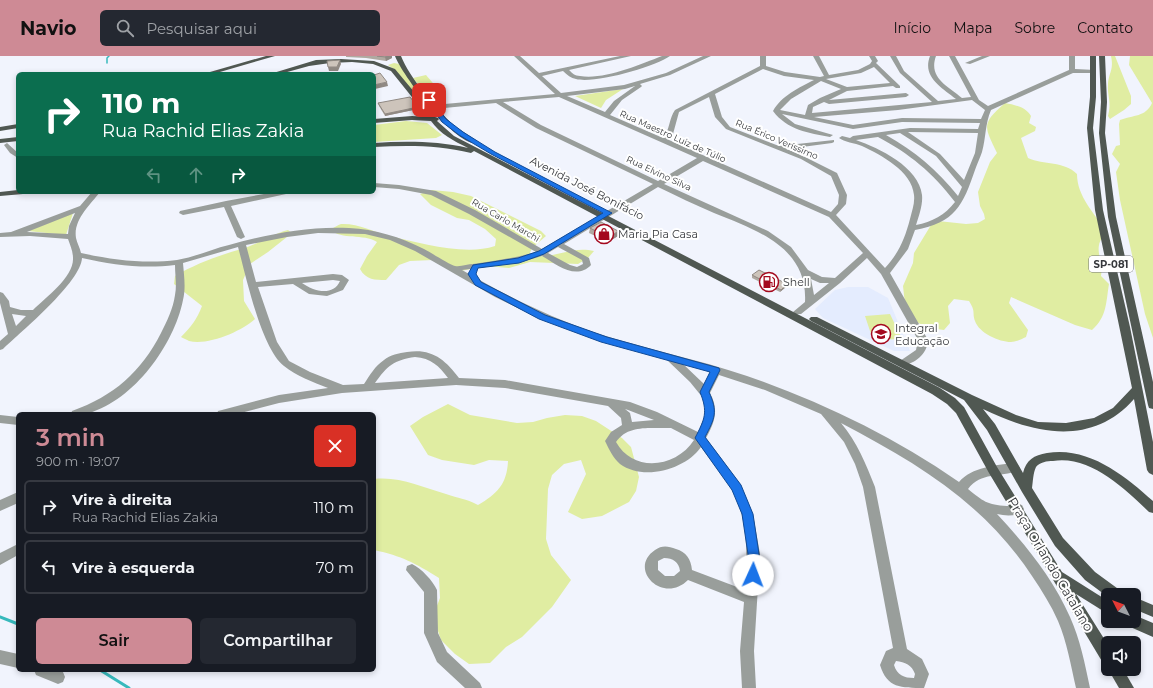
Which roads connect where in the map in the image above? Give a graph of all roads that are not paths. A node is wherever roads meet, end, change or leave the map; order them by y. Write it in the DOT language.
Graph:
graph roads {
  1 [pos="272,56"];
  2 [pos="336,56"];
  3 [pos="398,56"];
  4 [pos="517,56"];
  5 [pos="628,56"];
  6 [pos="667,56"];
  7 [pos="708,56"];
  8 [pos="763,56"];
  9 [pos="816,56"];
  10 [pos="872,56"];
  11 [pos="893,56"];
  12 [pos="933,56"];
  13 [pos="952,56"];
  14 [pos="987,56"];
  15 [pos="1072,56"];
  16 [pos="1093,56"];
  17 [pos="1102,56"];
  18 [pos="400,63"];
  19 [pos="968,63"];
  20 [pos="309,64"];
  21 [pos="874,64"];
  22 [pos="386,66"];
  23 [pos="763,67"];
  24 [pos="565,70"];
  25 [pos="1072,71"];
  26 [pos="1093,71"];
  27 [pos="213,72"];
  28 [pos="280,72"];
  29 [pos="537,75"];
  30 [pos="827,77"];
  31 [pos="820,79"];
  32 [pos="646,82"];
  33 [pos="895,84"];
  34 [pos="625,87"];
  35 [pos="846,89"];
  36 [pos="631,91"];
  37 [pos="712,94"];
  38 [pos="560,95"];
  39 [pos="906,95"];
  40 [pos="974,98"];
  41 [pos="822,99"];
  42 [pos="960,99"];
  43 [pos="497,101"];
  44 [pos="695,102"];
  45 [pos="936,102"];
  46 [pos="714,104"];
  47 [pos="916,105"];
  48 [pos="434,107"];
  49 [pos="988,109"];
  50 [pos="427,111"];
  51 [pos="776,111"];
  52 [pos="606,116"];
  53 [pos="806,116"];
  54 [pos="412,118"];
  55 [pos="432,119"];
  56 [pos="444,120"];
  57 [pos="376,121"];
  58 [pos="983,121"];
  59 [pos="16,127"];
  60 [pos="16,129"];
  61 [pos="0,130"];
  62 [pos="671,131"];
  63 [pos="901,131"];
  64 [pos="980,131"];
  65 [pos="461,133"];
  66 [pos="878,134"];
  67 [pos="16,137"];
  68 [pos="655,137"];
  69 [pos="0,138"];
  70 [pos="16,138"];
  71 [pos="454,138"];
  72 [pos="830,138"];
  73 [pos="844,139"];
  74 [pos="0,141"];
  75 [pos="664,141"];
  76 [pos="411,143"];
  77 [pos="7,145"];
  78 [pos="376,146"];
  79 [pos="778,148"];
  80 [pos="690,153"];
  81 [pos="16,155"];
  82 [pos="491,157"];
  83 [pos="702,158"];
  84 [pos="658,184"];
  85 [pos="376,185"];
  86 [pos="966,187"];
  87 [pos="16,193"];
  88 [pos="0,194"];
  89 [pos="94,194"];
  90 [pos="275,194"];
  91 [pos="959,202"];
  92 [pos="226,203"];
  93 [pos="82,208"];
  94 [pos="183,213"];
  95 [pos="606,214"];
  96 [pos="832,215"];
  97 [pos="911,228"];
  98 [pos="14,234"];
  99 [pos="0,235"];
  100 [pos="72,238"];
  101 [pos="241,240"];
  102 [pos="558,244"];
  103 [pos="542,253"];
  104 [pos="868,253"];
  105 [pos="78,255"];
  106 [pos="179,262"];
  107 [pos="475,266"];
  108 [pos="464,271"];
  109 [pos="805,272"];
  110 [pos="885,273"];
  111 [pos="837,280"];
  112 [pos="296,282"];
  113 [pos="478,283"];
  114 [pos="253,285"];
  115 [pos="0,295"];
  116 [pos="809,303"];
  117 [pos="6,309"];
  118 [pos="36,312"];
  119 [pos="798,312"];
  120 [pos="13,334"];
  121 [pos="0,347"];
  122 [pos="670,358"];
  123 [pos="902,363"];
  124 [pos="716,370"];
  125 [pos="1145,370"];
  126 [pos="309,376"];
  127 [pos="456,381"];
  128 [pos="1153,383"];
  129 [pos="367,387"];
  130 [pos="342,389"];
  131 [pos="1137,389"];
  132 [pos="705,392"];
  133 [pos="303,395"];
  134 [pos="968,397"];
  135 [pos="608,402"];
  136 [pos="1153,405"];
  137 [pos="823,410"];
  138 [pos="83,412"];
  139 [pos="230,412"];
  140 [pos="0,419"];
  141 [pos="16,421"];
  142 [pos="673,426"];
  143 [pos="628,427"];
  144 [pos="700,438"];
  145 [pos="1014,468"];
  146 [pos="993,470"];
  147 [pos="1153,470"];
  148 [pos="961,489"];
  149 [pos="1026,489"];
  150 [pos="16,498"];
  151 [pos="0,506"];
  152 [pos="981,507"];
  153 [pos="1153,508"];
  154 [pos="1018,509"];
  155 [pos="16,550"];
  156 [pos="0,559"];
  157 [pos="412,570"];
  158 [pos="686,573"];
  159 [pos="1057,575"];
  160 [pos="1106,588"];
  161 [pos="750,598"];
  162 [pos="1101,603"];
  163 [pos="1141,625"];
  164 [pos="1151,629"];
  165 [pos="1101,647"];
  166 [pos="901,654"];
  167 [pos="0,657"];
  168 [pos="16,661"];
  169 [pos="46,672"];
  170 [pos="1119,676"];
  171 [pos="58,677"];
  172 [pos="1084,687"];
  173 [pos="475,688"];
  174 [pos="749,688"];
  175 [pos="1126,688"];
  1 -- 27 [label="main road"];
  2 -- 20 [label="main road"];
  3 -- 18 [label="main road"];
  4 -- 29 [label="street, Rua Maestro Luiz de Túlio"];
  5 -- 24 [label="street"];
  6 -- 24 [label="street"];
  7 -- 32 [label="street"];
  8 -- 23 [label="street"];
  9 -- 30 [label="street"];
  10 -- 21 [label="street"];
  11 -- 45 [label="street"];
  12 -- 42 [label="street"];
  13 -- 40 [label="street"];
  14 -- 19 [label="street"];
  15 -- 25 [label="street"];
  16 -- 26 [label="main road, SP-081"];
  17 -- 125 [label="main road, SP-081"];
  18 -- 22 [label="main road"];
  18 -- 48 [label="main road, Avenida José Bonifácio"];
  20 -- 22 [label="main road"];
  20 -- 28 [label="main road"];
  21 -- 30 [label="street"];
  21 -- 33 [label="street"];
  22 -- 50 [label="main road, Avenida José Bonifácio"];
  23 -- 31 [label="street"];
  23 -- 37 [label="street"];
  24 -- 29 [label="street"];
  25 -- 26 [label="street"];
  25 -- 49 [label="street"];
  26 -- 131 [label="main road, SP-081"];
  29 -- 38 [label="street, Rua Maestro Luiz de Túlio"];
  30 -- 31 [label="street"];
  31 -- 35 [label="street"];
  31 -- 51 [label="street"];
  32 -- 34 [label="street"];
  32 -- 36 [label="street"];
  33 -- 35 [label="street"];
  33 -- 39 [label="street"];
  34 -- 36 [label="street"];
  34 -- 38 [label="street"];
  35 -- 41 [label="street"];
  36 -- 52 [label="street"];
  37 -- 44 [label="street"];
  37 -- 46 [label="street, Rua Érico Veríssimo"];
  38 -- 43 [label="street"];
  38 -- 52 [label="street, Rua Maestro Luiz de Túlio"];
  39 -- 41 [label="street"];
  39 -- 47 [label="street"];
  40 -- 42 [label="street"];
  40 -- 49 [label="street"];
  41 -- 53 [label="street"];
  42 -- 45 [label="street"];
  43 -- 48 [label="street"];
  43 -- 84 [label="street, Rua Elvino Silva"];
  44 -- 46 [label="street"];
  44 -- 62 [label="street"];
  45 -- 47 [label="street"];
  46 -- 79 [label="street, Rua Érico Veríssimo"];
  47 -- 53 [label="street"];
  48 -- 56 [label="main road, Avenida José Bonifácio"];
  49 -- 58 [label="street"];
  50 -- 54 [label="main road"];
  50 -- 55 [label="main road, Avenida José Bonifácio"];
  51 -- 53 [label="street"];
  51 -- 72 [label="street"];
  52 -- 68 [label="street, Rua Maestro Luiz de Túlio"];
  53 -- 58 [label="street"];
  54 -- 55 [label="main road"];
  54 -- 57 [label="main road"];
  55 -- 56 [label="main road"];
  55 -- 71 [label="main road, Avenida José Bonifácio"];
  56 -- 65 [label="main road, Avenida José Bonifácio"];
  58 -- 64 [label="street"];
  59 -- 61 [label="main road"];
  60 -- 67 [label="main road"];
  61 -- 69 [label="main road"];
  62 -- 68 [label="street"];
  62 -- 75 [label="street"];
  62 -- 80 [label="street"];
  63 -- 64 [label="street"];
  63 -- 66 [label="street"];
  63 -- 86 [label="street"];
  64 -- 86 [label="street"];
  65 -- 71 [label="main road"];
  65 -- 95 [label="main road, Avenida José Bonifácio"];
  66 -- 73 [label="street"];
  66 -- 91 [label="street"];
  68 -- 75 [label="street, Rua Maestro Luiz de Túlio"];
  70 -- 74 [label="main road"];
  71 -- 76 [label="main road"];
  71 -- 82 [label="main road, Avenida José Bonifácio"];
  72 -- 73 [label="street"];
  72 -- 79 [label="street"];
  73 -- 97 [label="street"];
  75 -- 80 [label="street, Rua Maestro Luiz de Túlio"];
  76 -- 78 [label="main road, Avenida José Bonifácio"];
  76 -- 82 [label="main road, Avenida José Bonifácio"];
  77 -- 81 [label="street"];
  79 -- 96 [label="street, Rua Érico Veríssimo"];
  80 -- 83 [label="street, Rua Maestro Luiz de Túlio"];
  82 -- 95 [label="main road, Avenida José Bonifácio"];
  83 -- 84 [label="street"];
  83 -- 96 [label="street, Rua Maestro Luiz de Túlio"];
  84 -- 95 [label="street"];
  84 -- 109 [label="street, Rua Elvino Silva"];
  85 -- 103 [label="street, Rua Carlo Marchi"];
  86 -- 91 [label="street"];
  87 -- 88 [label="main road"];
  89 -- 93 [label="street"];
  90 -- 92 [label="street"];
  91 -- 97 [label="street"];
  92 -- 94 [label="street"];
  92 -- 101 [label="street"];
  93 -- 98 [label="street"];
  93 -- 100 [label="street"];
  95 -- 102 [label="street"];
  95 -- 119 [label="main road, Avenida José Bonifácio"];
  95 -- 146 [label="main road, Avenida José Bonifácio"];
  96 -- 104 [label="street"];
  97 -- 110 [label="street"];
  98 -- 99 [label="street"];
  98 -- 100 [label="street"];
  100 -- 105 [label="street"];
  101 -- 106 [label="street, Praça Orlando Catalano"];
  101 -- 108 [label="street, Praça Orlando Catalano"];
  101 -- 114 [label="street"];
  102 -- 103 [label="street"];
  102 -- 103 [label="street, Rua Carlo Marchi"];
  103 -- 107 [label="street"];
  104 -- 110 [label="street"];
  104 -- 111 [label="street"];
  105 -- 106 [label="street, Praça Orlando Catalano"];
  105 -- 118 [label="street"];
  106 -- 138 [label="street"];
  107 -- 108 [label="street"];
  107 -- 113 [label="street"];
  108 -- 113 [label="street, Praça Orlando Catalano"];
  109 -- 111 [label="street"];
  109 -- 116 [label="street"];
  110 -- 123 [label="street"];
  111 -- 116 [label="street"];
  112 -- 114 [label="street"];
  113 -- 122 [label="street, Praça Orlando Catalano"];
  114 -- 126 [label="street"];
  115 -- 117 [label="street"];
  116 -- 119 [label="street"];
  117 -- 118 [label="street"];
  117 -- 120 [label="street"];
  118 -- 120 [label="street"];
  119 -- 123 [label="main road, Avenida José Bonifácio"];
  120 -- 121 [label="street"];
  122 -- 124 [label="street, Praça Orlando Catalano"];
  122 -- 132 [label="street"];
  123 -- 134 [label="main road, Avenida José Bonifácio"];
  124 -- 132 [label="street"];
  124 -- 137 [label="street, Praça Orlando Catalano"];
  125 -- 128 [label="main road"];
  125 -- 136 [label="main road, SP-081"];
  126 -- 130 [label="street"];
  126 -- 133 [label="street"];
  127 -- 129 [label="street"];
  127 -- 129 [label="street"];
  127 -- 135 [label="street"];
  129 -- 130 [label="street"];
  130 -- 133 [label="street"];
  131 -- 134 [label="main road"];
  131 -- 147 [label="main road, SP-081"];
  132 -- 144 [label="street"];
  133 -- 139 [label="street"];
  134 -- 145 [label="main road, Avenida José Bonifácio"];
  135 -- 142 [label="street"];
  135 -- 143 [label="street"];
  137 -- 148 [label="street, Praça Orlando Catalano"];
  137 -- 166 [label="street"];
  140 -- 141 [label="street"];
  142 -- 143 [label="street"];
  142 -- 144 [label="street"];
  143 -- 144 [label="street"];
  144 -- 161 [label="street"];
  145 -- 146 [label="street"];
  145 -- 149 [label="main road, Avenida José Bonifácio"];
  146 -- 148 [label="street"];
  146 -- 154 [label="main road, Praça Orlando Catalano"];
  148 -- 152 [label="street, Praça Orlando Catalano"];
  149 -- 153 [label="main road"];
  149 -- 160 [label="main road, Avenida José Bonifácio"];
  150 -- 151 [label="street"];
  152 -- 154 [label="street"];
  152 -- 172 [label="street, Praça Orlando Catalano"];
  154 -- 159 [label="main road, Praça Orlando Catalano"];
  155 -- 156 [label="street"];
  157 -- 173 [label="street"];
  158 -- 161 [label="street"];
  159 -- 162 [label="main road"];
  159 -- 165 [label="main road, Praça Orlando Catalano"];
  161 -- 174 [label="street"];
  163 -- 164 [label="main road"];
  167 -- 168 [label="street"];
  169 -- 171 [label="street"];
  170 -- 175 [label="main road"];
}
